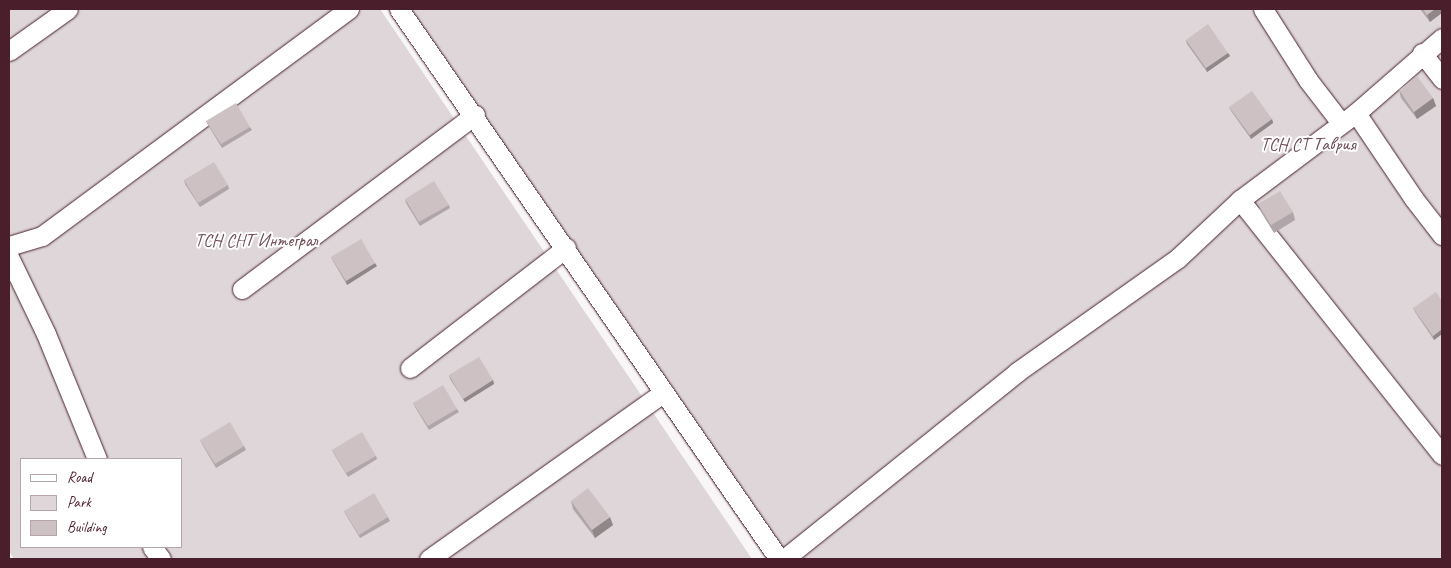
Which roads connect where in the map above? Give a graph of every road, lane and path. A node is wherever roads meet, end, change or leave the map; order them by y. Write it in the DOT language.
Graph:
graph roads {
  1 [pos="68,9"];
  2 [pos="349,9"];
  3 [pos="399,9"];
  4 [pos="1263,9"];
  5 [pos="1442,38"];
  6 [pos="9,51"];
  7 [pos="1422,53"];
  8 [pos="1442,79"];
  9 [pos="475,115"];
  10 [pos="1349,118"];
  11 [pos="1240,200"];
  12 [pos="1442,235"];
  13 [pos="9,246"];
  14 [pos="566,248"];
  15 [pos="9,257"];
  16 [pos="242,289"];
  17 [pos="410,368"];
  18 [pos="664,392"];
  19 [pos="1442,455"];
  20 [pos="97,458"];
  21 [pos="153,548"];
  22 [pos="161,559"];
  23 [pos="429,559"];
  24 [pos="779,559"];
  25 [pos="784,559"];
  1 -- 6 [label="street"];
  2 -- 13 [label="street"];
  3 -- 9 [label="street"];
  4 -- 10 [label="street"];
  5 -- 7 [label="street"];
  7 -- 8 [label="street"];
  7 -- 10 [label="street"];
  9 -- 14 [label="street"];
  9 -- 16 [label="street"];
  10 -- 11 [label="street"];
  10 -- 12 [label="street"];
  11 -- 19 [label="street"];
  11 -- 25 [label="street"];
  14 -- 17 [label="street"];
  14 -- 18 [label="street"];
  15 -- 20 [label="street"];
  18 -- 23 [label="street"];
  18 -- 24 [label="street"];
  21 -- 22 [label="street"];
}
